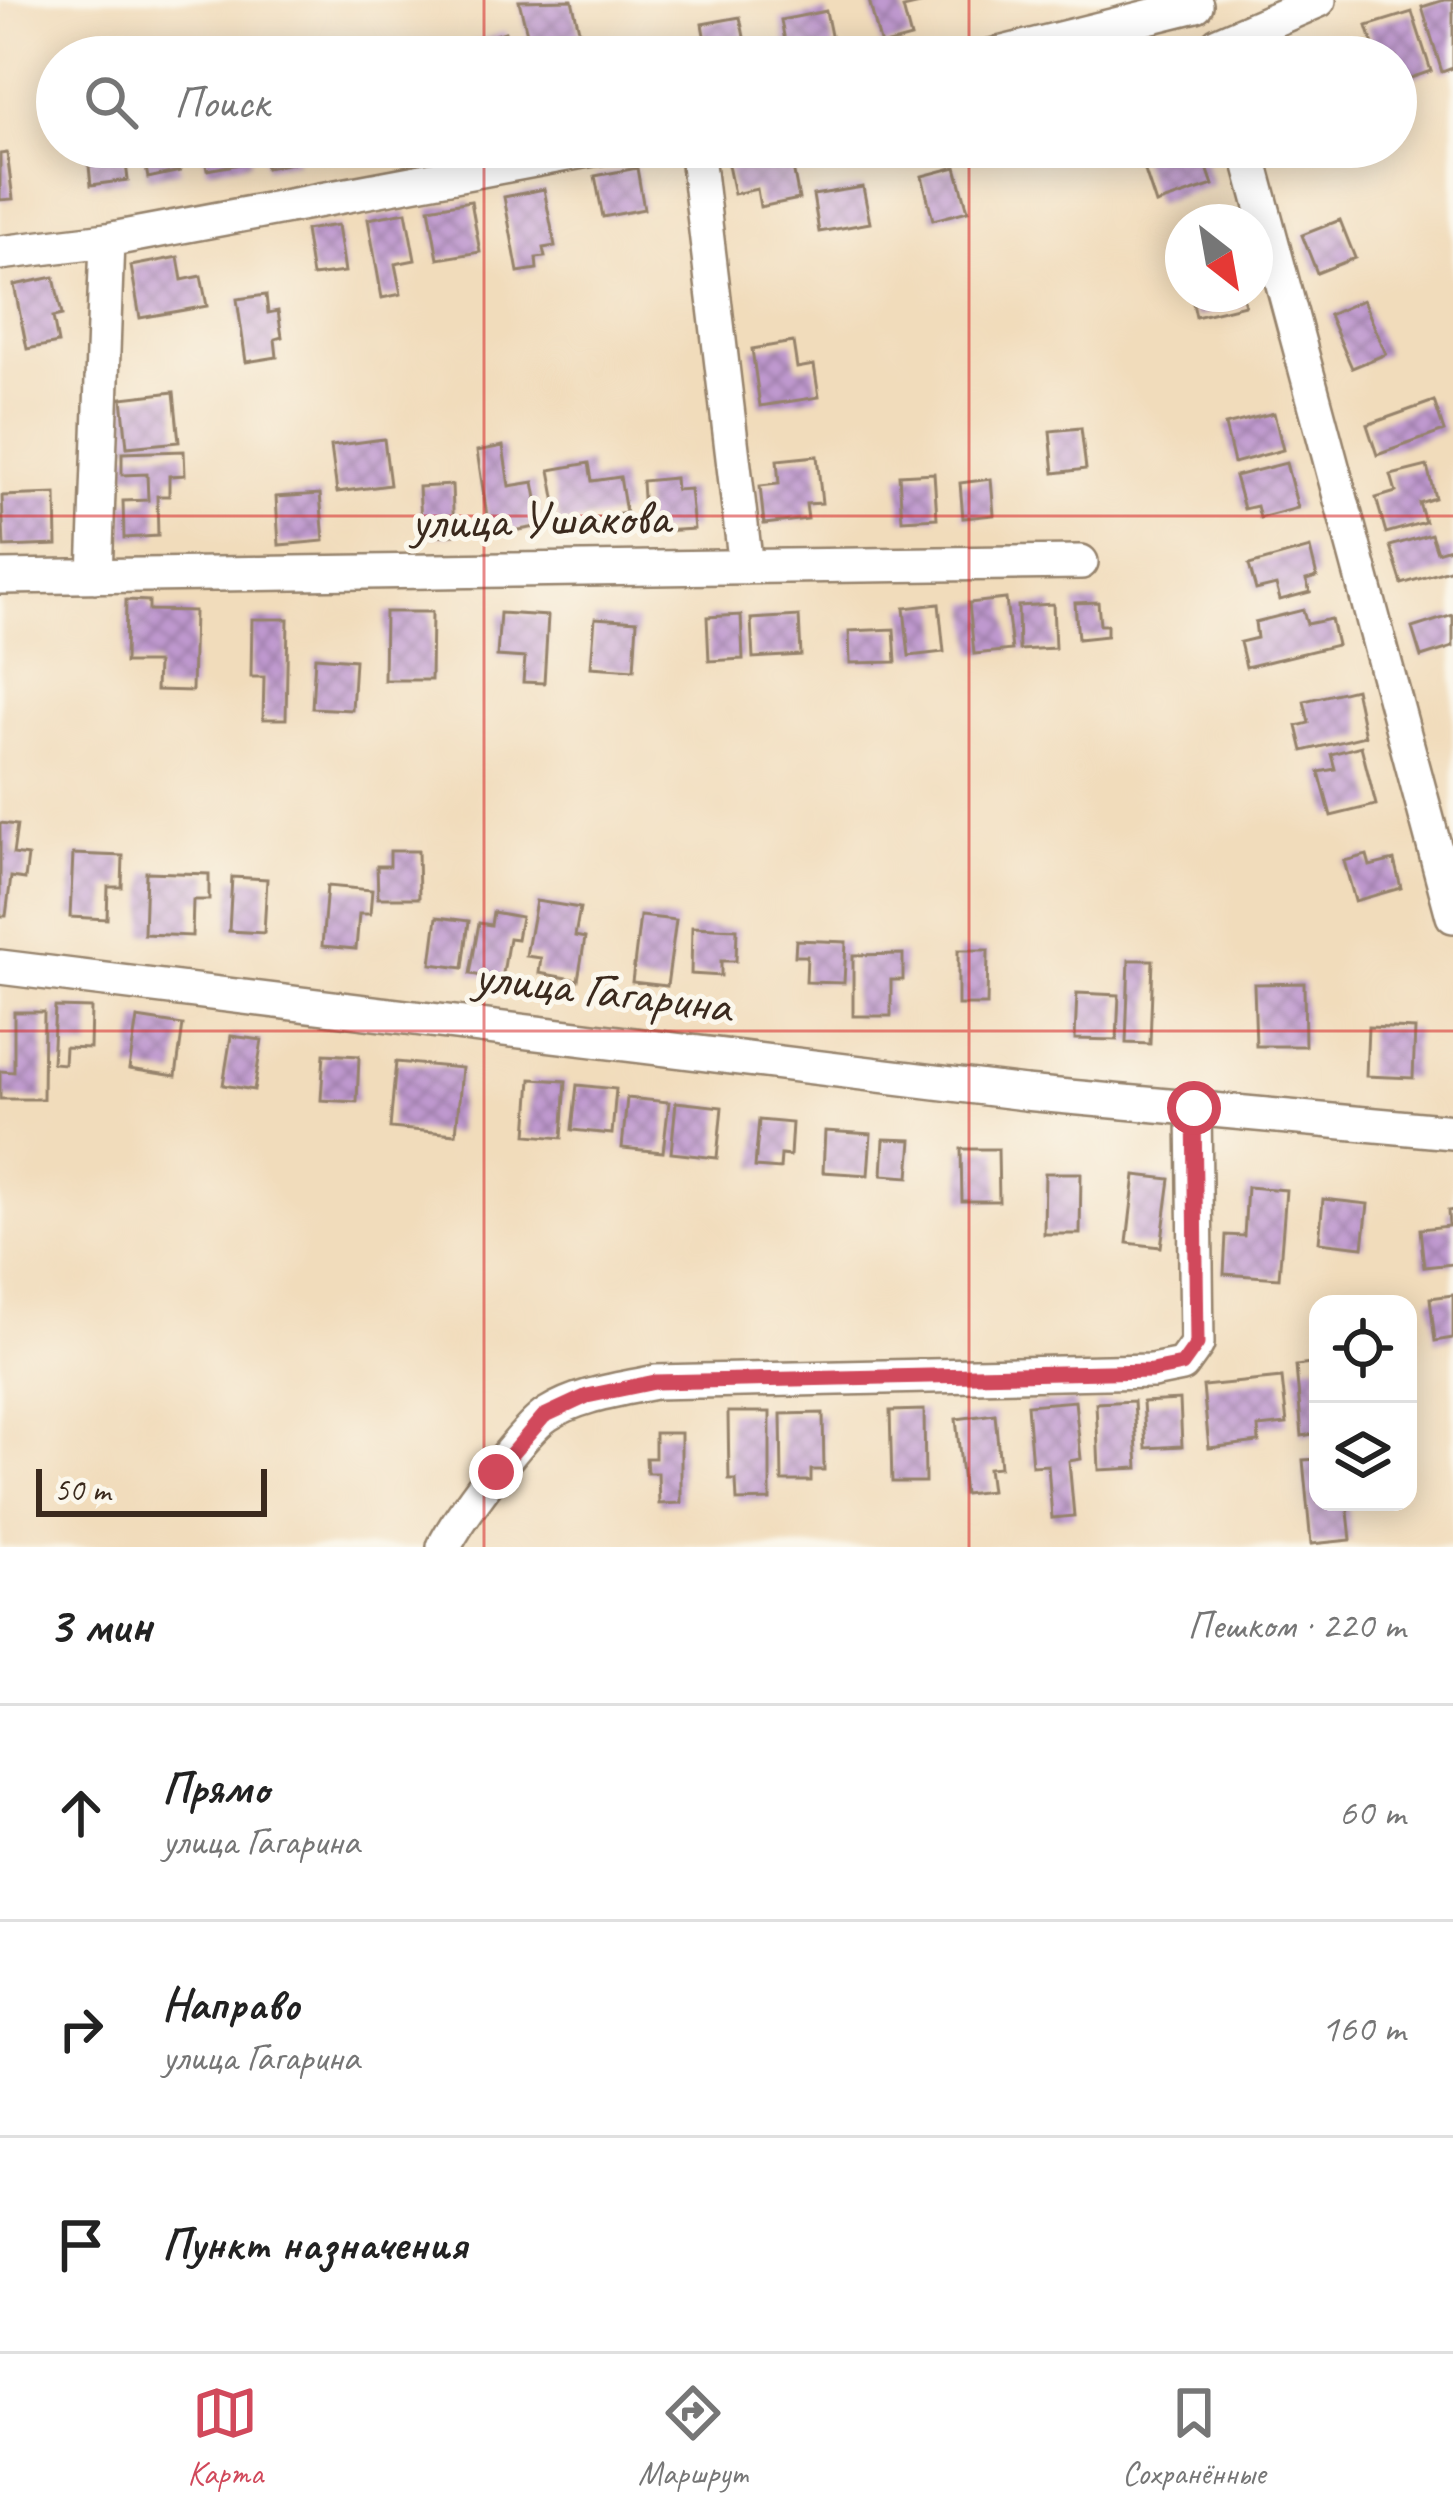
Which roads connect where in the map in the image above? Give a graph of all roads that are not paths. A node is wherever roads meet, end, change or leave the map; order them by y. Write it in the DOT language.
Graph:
graph roads {
  1 [pos="1318,0"];
  2 [pos="1195,2"];
  3 [pos="1066,36"];
  4 [pos="1213,36"];
  5 [pos="1247,36"];
  6 [pos="492,168"];
  7 [pos="698,168"];
  8 [pos="1252,168"];
  9 [pos="107,240"];
  10 [pos="0,253"];
  11 [pos="1081,562"];
  12 [pos="746,567"];
  13 [pos="95,576"];
  14 [pos="0,577"];
  15 [pos="1453,916"];
  16 [pos="0,967"];
  17 [pos="1194,1108"];
  18 [pos="1453,1132"];
  19 [pos="444,1547"];
  1 -- 5 [label="street"];
  2 -- 3 [label="street"];
  2 -- 4 [label="street"];
  6 -- 9 [label="street"];
  7 -- 12 [label="street"];
  8 -- 15 [label="street"];
  9 -- 10 [label="street"];
  9 -- 13 [label="street"];
  11 -- 12 [label="street, улица Ушакова"];
  12 -- 13 [label="street, улица Ушакова"];
  13 -- 14 [label="street, улица Ушакова"];
  16 -- 17 [label="street, улица Гагарина"];
  17 -- 18 [label="street, улица Гагарина"];
  17 -- 19 [label="street"];
}
